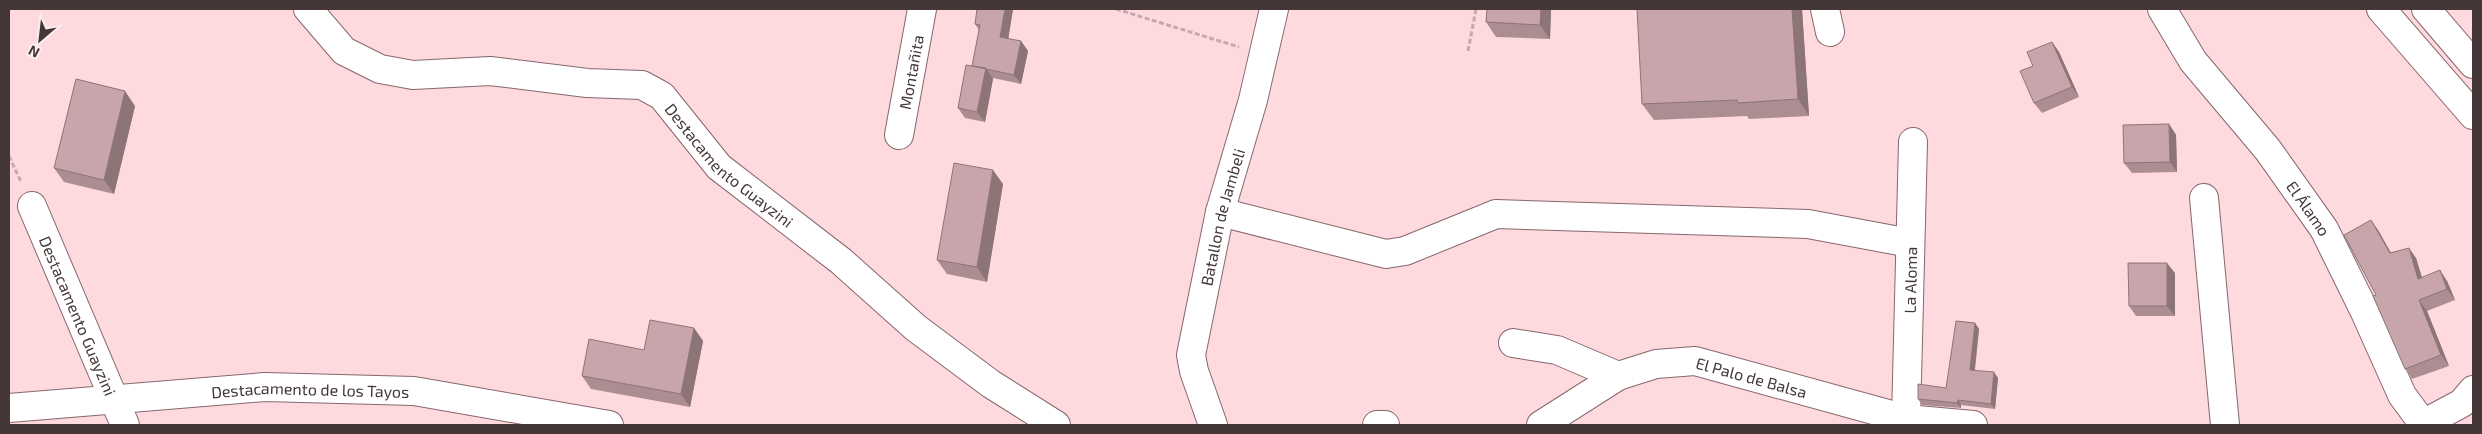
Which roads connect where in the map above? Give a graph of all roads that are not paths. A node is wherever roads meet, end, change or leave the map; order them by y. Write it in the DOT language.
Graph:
graph roads {
  1 [pos="308,9"];
  2 [pos="922,9"];
  3 [pos="1274,9"];
  4 [pos="2162,9"];
  5 [pos="2381,9"];
  6 [pos="2426,9"];
  7 [pos="2473,64"];
  8 [pos="2473,115"];
  9 [pos="898,135"];
  10 [pos="1913,142"];
  11 [pos="2204,198"];
  12 [pos="32,206"];
  13 [pos="1220,212"];
  14 [pos="1910,243"];
  15 [pos="1514,343"];
  16 [pos="1618,376"];
  17 [pos="2473,390"];
  18 [pos="115,399"];
  19 [pos="9,408"];
  20 [pos="1906,419"];
  21 [pos="125,425"];
  22 [pos="610,425"];
  23 [pos="1056,425"];
  24 [pos="1213,425"];
  25 [pos="1378,425"];
  26 [pos="1385,425"];
  27 [pos="1541,425"];
  28 [pos="1973,425"];
  29 [pos="2225,425"];
  30 [pos="2423,425"];
  1 -- 23 [label="street, Destacamento Guayzini"];
  2 -- 9 [label="street, Montañita"];
  3 -- 13 [label="street, Batallon de Jambeli"];
  4 -- 30 [label="street, El Álamo"];
  5 -- 8 [label="street"];
  6 -- 7 [label="street"];
  10 -- 14 [label="street, La Aloma"];
  11 -- 29 [label="street"];
  12 -- 18 [label="street, Destacamento Guayzini"];
  13 -- 14 [label="street"];
  13 -- 24 [label="street, Batallon de Jambeli"];
  14 -- 20 [label="street, La Aloma"];
  15 -- 16 [label="street"];
  16 -- 20 [label="street, El Palo de Balsa"];
  16 -- 27 [label="street, El Palo de Balsa"];
  17 -- 30 [label="street"];
  18 -- 19 [label="street, Destacamento de los Tayos"];
  18 -- 21 [label="street, Destacamento Guayzini"];
  18 -- 22 [label="street, Destacamento de los Tayos"];
  20 -- 28 [label="street, El Palo de Balsa"];
  25 -- 26 [label="street"];
}
